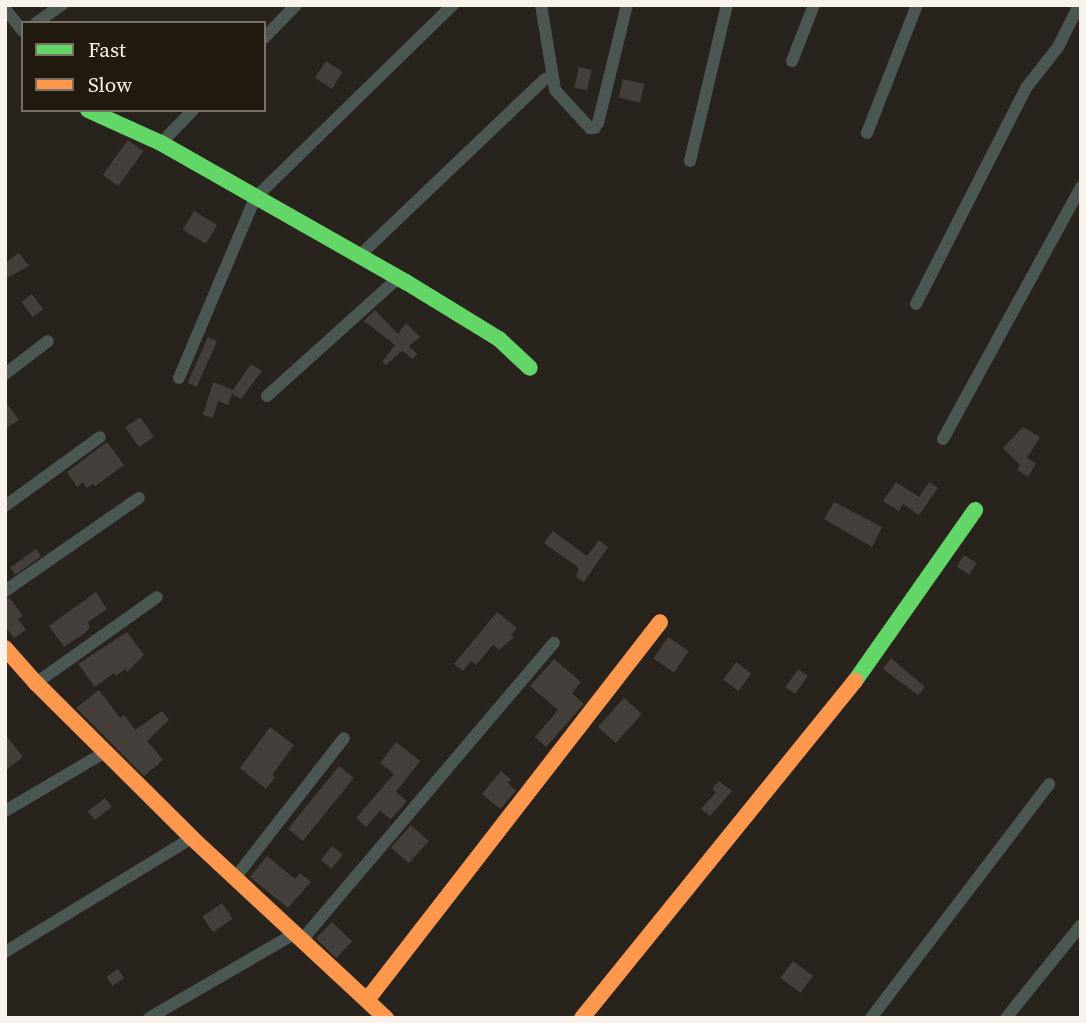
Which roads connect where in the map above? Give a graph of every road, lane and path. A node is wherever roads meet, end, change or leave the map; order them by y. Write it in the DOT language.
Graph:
graph roads {
  1 [pos="62,5"];
  2 [pos="296,5"];
  3 [pos="453,5"];
  4 [pos="541,5"];
  5 [pos="627,5"];
  6 [pos="727,5"];
  7 [pos="814,5"];
  8 [pos="917,5"];
  9 [pos="1079,5"];
  10 [pos="5,9"];
  11 [pos="39,21"];
  12 [pos="21,29"];
  13 [pos="266,36"];
  14 [pos="792,61"];
  15 [pos="545,79"];
  16 [pos="92,112"];
  17 [pos="192,112"];
  18 [pos="867,133"];
  19 [pos="161,143"];
  20 [pos="690,160"];
  21 [pos="1081,187"];
  22 [pos="255,198"];
  23 [pos="359,256"];
  24 [pos="398,278"];
  25 [pos="916,304"];
  26 [pos="48,341"];
  27 [pos="530,368"];
  28 [pos="5,374"];
  29 [pos="179,378"];
  30 [pos="267,396"];
  31 [pos="100,437"];
  32 [pos="943,439"];
  33 [pos="139,499"];
  34 [pos="5,506"];
  35 [pos="975,510"];
  36 [pos="5,591"];
  37 [pos="157,597"];
  38 [pos="660,622"];
  39 [pos="554,643"];
  40 [pos="5,648"];
  41 [pos="36,683"];
  42 [pos="345,738"];
  43 [pos="105,752"];
  44 [pos="1049,784"];
  45 [pos="5,811"];
  46 [pos="192,838"];
  47 [pos="234,878"];
  48 [pos="1081,925"];
  49 [pos="297,937"];
  50 [pos="5,952"];
  51 [pos="366,1000"];
  52 [pos="149,1018"];
  53 [pos="386,1018"];
  54 [pos="582,1018"];
  55 [pos="871,1018"];
  56 [pos="1006,1018"];
  1 -- 11 [label="street"];
  2 -- 13 [label="street"];
  3 -- 22 [label="street"];
  4 -- 5 [label="street"];
  6 -- 20 [label="street"];
  7 -- 14 [label="street"];
  8 -- 18 [label="street"];
  9 -- 25 [label="street"];
  10 -- 12 [label="street"];
  15 -- 23 [label="street"];
  16 -- 19 [label="street"];
  17 -- 19 [label="street"];
  19 -- 22 [label="street"];
  21 -- 32 [label="street"];
  22 -- 23 [label="street"];
  22 -- 29 [label="street"];
  23 -- 24 [label="street"];
  24 -- 27 [label="street"];
  24 -- 30 [label="street"];
  26 -- 28 [label="street"];
  31 -- 34 [label="street"];
  33 -- 36 [label="street"];
  35 -- 54 [label="street"];
  37 -- 41 [label="street"];
  38 -- 51 [label="street"];
  39 -- 49 [label="street"];
  40 -- 41 [label="street"];
  41 -- 43 [label="street"];
  42 -- 47 [label="street"];
  43 -- 45 [label="street"];
  43 -- 46 [label="street"];
  44 -- 55 [label="street"];
  46 -- 47 [label="street"];
  46 -- 50 [label="street"];
  47 -- 49 [label="street"];
  48 -- 56 [label="street"];
  49 -- 51 [label="street"];
  49 -- 52 [label="street"];
  51 -- 53 [label="street"];
}
